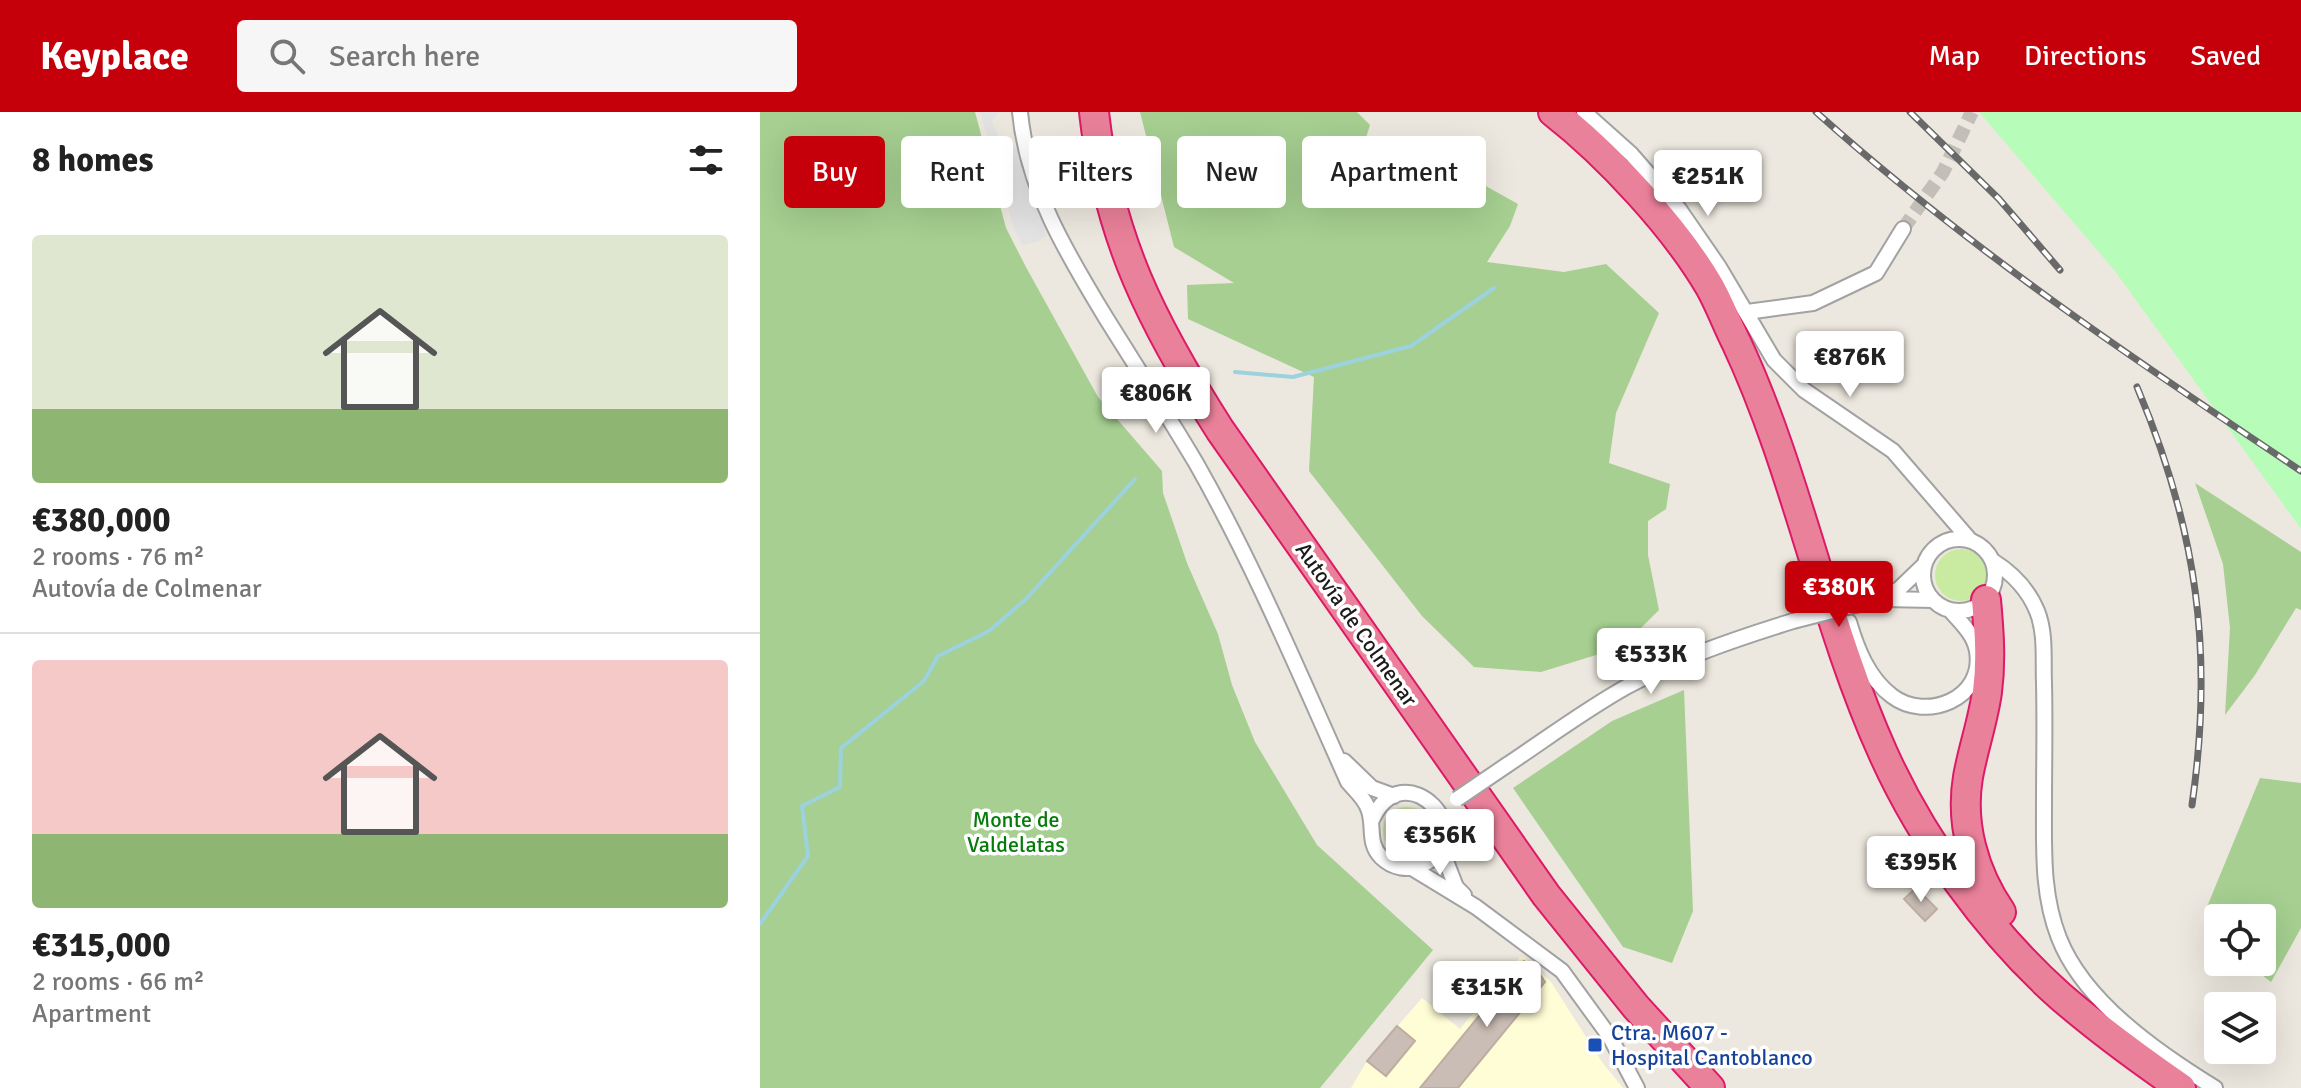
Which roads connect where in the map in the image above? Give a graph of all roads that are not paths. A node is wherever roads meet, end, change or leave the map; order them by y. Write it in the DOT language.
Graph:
graph roads {
  1 [pos="1020,112"];
  2 [pos="1094,112"];
  3 [pos="1553,112"];
  4 [pos="1584,112"];
  5 [pos="1903,229"];
  6 [pos="1747,312"];
  7 [pos="1969,539"];
  8 [pos="1814,556"];
  9 [pos="1993,561"];
  10 [pos="1924,565"];
  11 [pos="1875,600"];
  12 [pos="1933,600"];
  13 [pos="1986,600"];
  14 [pos="1950,610"];
  15 [pos="1333,748"];
  16 [pos="1394,796"];
  17 [pos="1457,799"];
  18 [pos="1431,802"];
  19 [pos="1444,820"];
  20 [pos="1371,822"];
  21 [pos="1441,848"];
  22 [pos="1412,868"];
  23 [pos="1476,907"];
  24 [pos="2087,1017"];
  25 [pos="1637,1088"];
  26 [pos="1710,1088"];
  27 [pos="2181,1088"];
  28 [pos="2215,1088"];
  1 -- 15 [label="street"];
  2 -- 26 [label="highway, Autovía de Colmenar"];
  3 -- 8 [label="highway"];
  4 -- 6 [label="street"];
  5 -- 6 [label="street"];
  6 -- 7 [label="street"];
  7 -- 9 [label="street"];
  7 -- 10 [label="street"];
  8 -- 14 [label="street"];
  8 -- 24 [label="highway"];
  9 -- 13 [label="street"];
  9 -- 28 [label="street"];
  10 -- 11 [label="street"];
  10 -- 12 [label="street"];
  11 -- 12 [label="street"];
  11 -- 17 [label="street, bridge"];
  12 -- 14 [label="street"];
  13 -- 14 [label="street"];
  13 -- 24 [label="highway"];
  15 -- 16 [label="street"];
  15 -- 20 [label="street"];
  16 -- 18 [label="street"];
  16 -- 20 [label="street"];
  17 -- 18 [label="street"];
  17 -- 19 [label="street"];
  18 -- 19 [label="street"];
  19 -- 21 [label="street"];
  20 -- 22 [label="street"];
  21 -- 22 [label="street"];
  21 -- 23 [label="street"];
  22 -- 23 [label="street"];
  23 -- 25 [label="street"];
  24 -- 27 [label="highway"];
}
